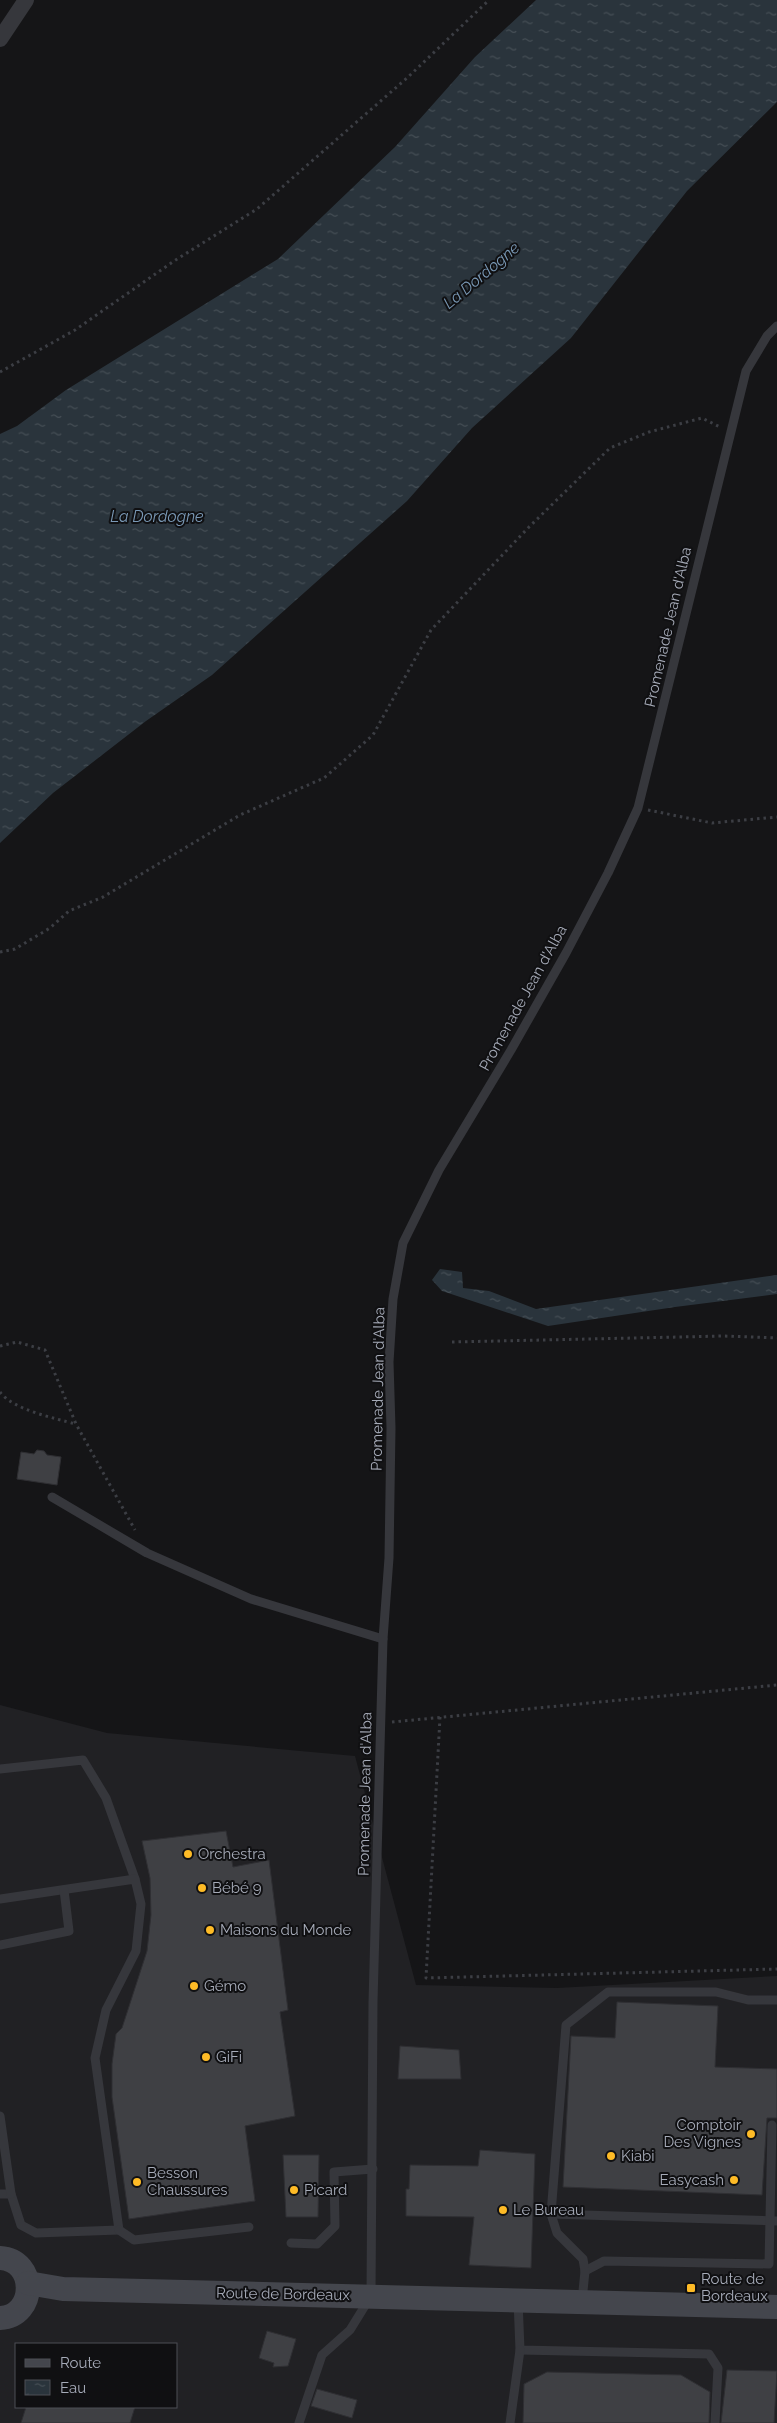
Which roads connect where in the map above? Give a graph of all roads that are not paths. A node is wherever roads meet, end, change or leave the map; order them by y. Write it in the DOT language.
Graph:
graph roads {
  1 [pos="26,0"];
  2 [pos="0,39"];
  3 [pos="777,326"];
  4 [pos="52,1497"];
  5 [pos="383,1639"];
  6 [pos="0,1769"];
  7 [pos="135,1880"];
  8 [pos="64,1890"];
  9 [pos="0,1899"];
  10 [pos="0,1945"];
  11 [pos="777,2000"];
  12 [pos="0,2116"];
  13 [pos="772,2125"];
  14 [pos="373,2169"];
  15 [pos="0,2194"];
  16 [pos="11,2194"];
  17 [pos="551,2214"];
  18 [pos="774,2221"];
  19 [pos="249,2227"];
  20 [pos="119,2230"];
  21 [pos="291,2243"];
  22 [pos="0,2258"];
  23 [pos="585,2271"];
  24 [pos="28,2283"];
  25 [pos="371,2296"];
  26 [pos="518,2300"];
  27 [pos="582,2302"];
  28 [pos="777,2306"];
  29 [pos="1,2321"];
  30 [pos="520,2350"];
  31 [pos="299,2423"];
  32 [pos="510,2423"];
  33 [pos="715,2423"];
  1 -- 2 [label="street"];
  3 -- 5 [label="lane, Promenade Jean d'Alba"];
  4 -- 5 [label="lane"];
  5 -- 14 [label="lane, Promenade Jean d'Alba"];
  6 -- 7 [label="lane"];
  7 -- 8 [label="lane"];
  7 -- 20 [label="lane"];
  8 -- 9 [label="lane"];
  8 -- 10 [label="lane"];
  11 -- 17 [label="lane"];
  12 -- 16 [label="lane"];
  13 -- 18 [label="lane"];
  14 -- 21 [label="lane"];
  14 -- 25 [label="lane, Promenade Jean d'Alba"];
  15 -- 16 [label="lane"];
  16 -- 20 [label="lane"];
  17 -- 18 [label="lane"];
  17 -- 23 [label="lane"];
  18 -- 23 [label="lane"];
  19 -- 20 [label="lane"];
  22 -- 24 [label="main road"];
  23 -- 27 [label="lane"];
  24 -- 25 [label="main road, Route de Bordeaux"];
  24 -- 29 [label="main road"];
  25 -- 26 [label="main road, Route de Bordeaux"];
  25 -- 31 [label="lane"];
  26 -- 27 [label="main road, Route de Bordeaux"];
  26 -- 30 [label="lane"];
  27 -- 28 [label="main road, Route de Bordeaux"];
  30 -- 32 [label="lane"];
  30 -- 33 [label="lane"];
}
